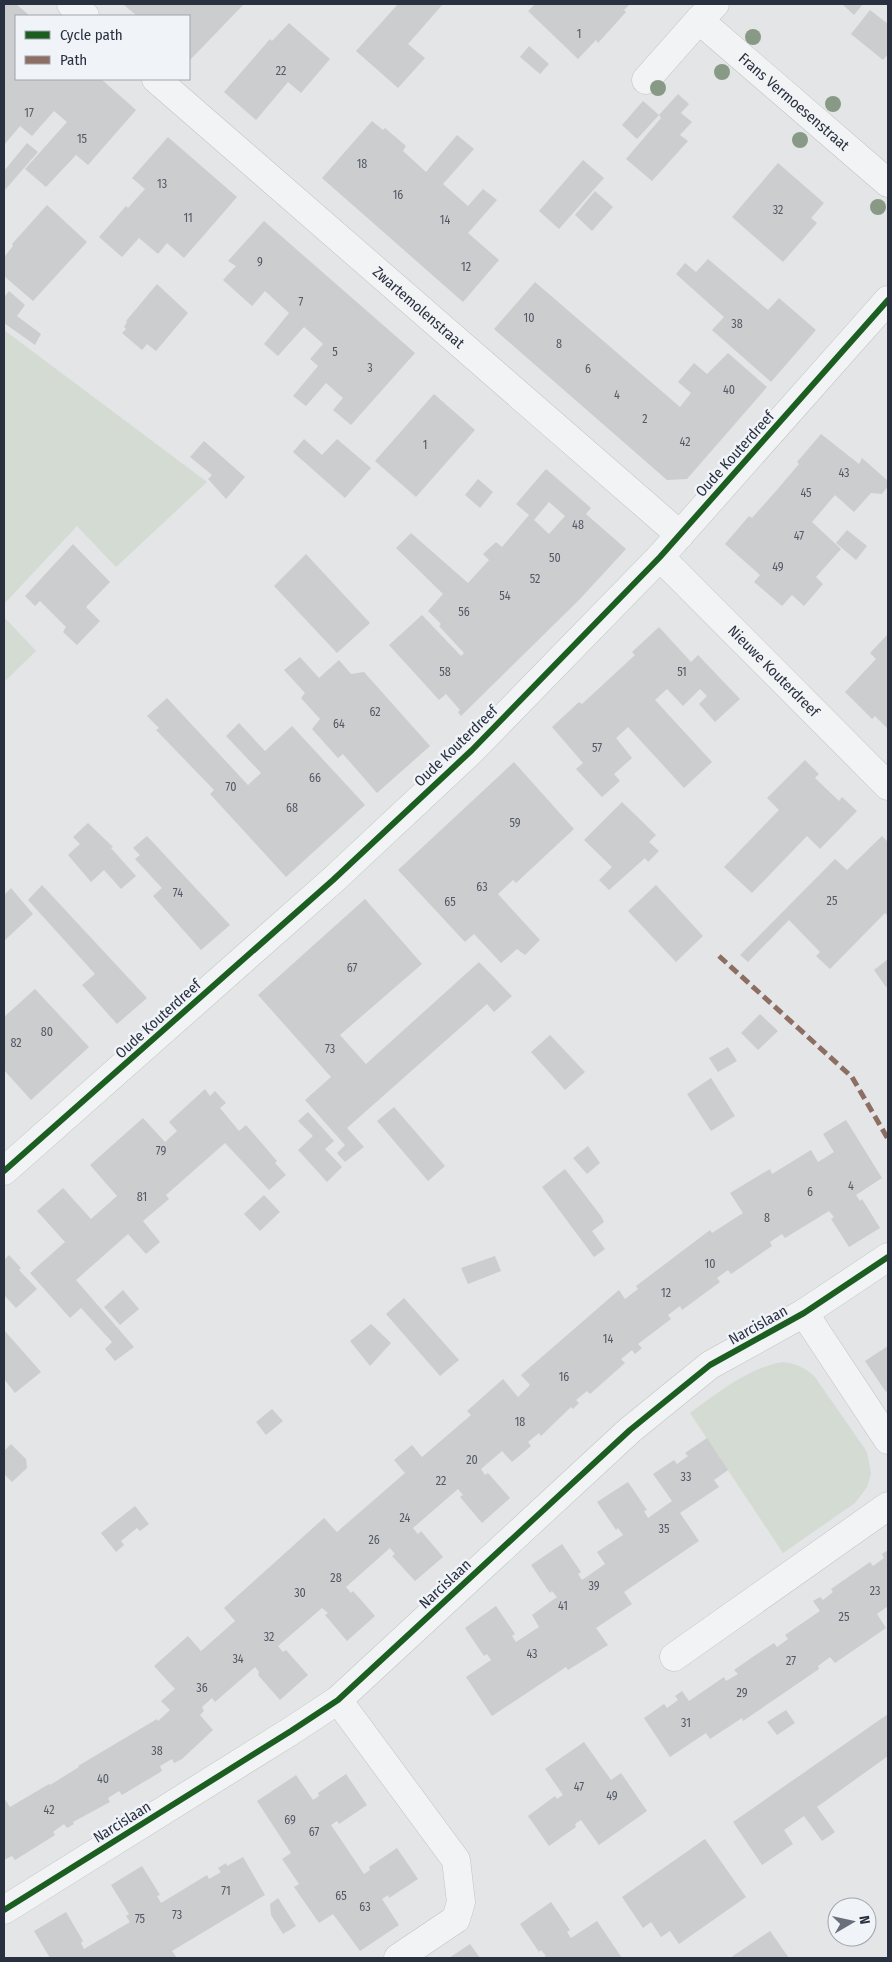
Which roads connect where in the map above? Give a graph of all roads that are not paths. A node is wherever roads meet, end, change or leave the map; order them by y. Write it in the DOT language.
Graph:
graph roads {
  1 [pos="71,4"];
  2 [pos="707,12"];
  3 [pos="84,15"];
  4 [pos="157,80"];
  5 [pos="646,80"];
  6 [pos="888,184"];
  7 [pos="888,300"];
  8 [pos="680,535"];
  9 [pos="660,557"];
  10 [pos="888,786"];
  11 [pos="4,1171"];
  12 [pos="888,1257"];
  13 [pos="804,1314"];
  14 [pos="888,1440"];
  15 [pos="888,1506"];
  16 [pos="674,1657"];
  17 [pos="338,1700"];
  18 [pos="4,1910"];
  19 [pos="398,1958"];
  1 -- 3 [label="street"];
  2 -- 5 [label="street, Frans Vermoesenstraat"];
  2 -- 6 [label="street, Frans Vermoesenstraat"];
  4 -- 8 [label="street, Zwartemolenstraat"];
  7 -- 8 [label="street, Oude Kouterdreef"];
  8 -- 9 [label="street, Oude Kouterdreef"];
  9 -- 10 [label="street, Nieuwe Kouterdreef"];
  9 -- 11 [label="street, Oude Kouterdreef"];
  12 -- 13 [label="street, Narcislaan"];
  13 -- 14 [label="street, Narcislaan"];
  13 -- 17 [label="street, Narcislaan"];
  15 -- 16 [label="street"];
  17 -- 18 [label="street, Narcislaan"];
  17 -- 19 [label="street"];
}
